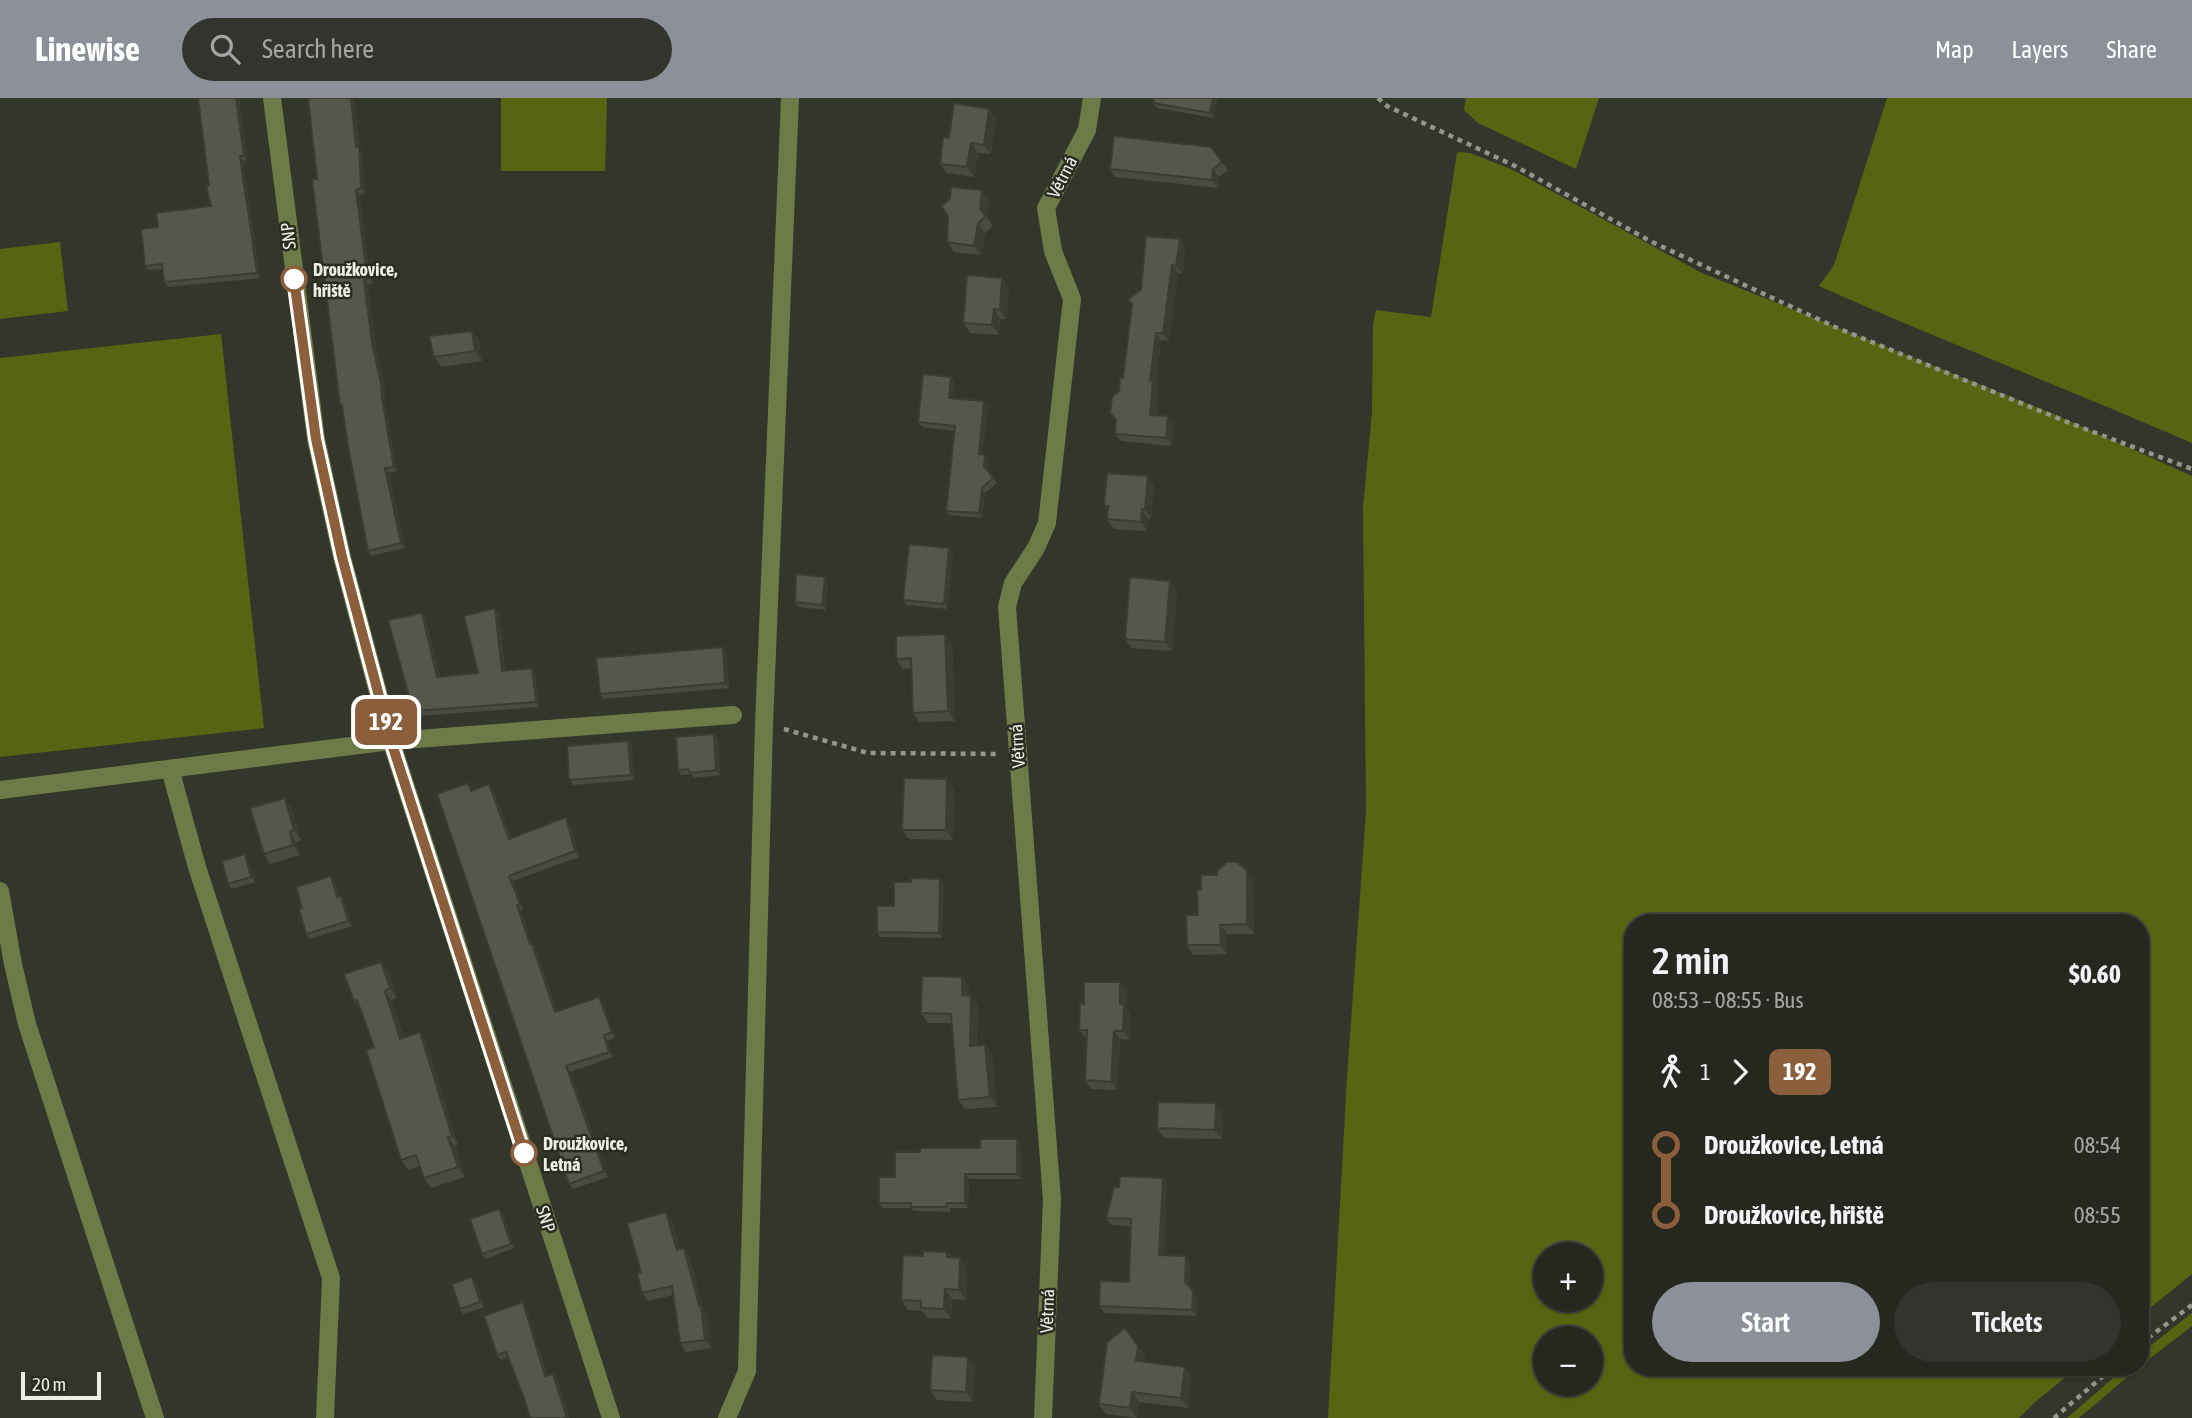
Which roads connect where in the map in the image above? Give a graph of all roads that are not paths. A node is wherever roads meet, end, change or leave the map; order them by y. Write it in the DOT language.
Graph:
graph roads {
  1 [pos="272,98"];
  2 [pos="790,98"];
  3 [pos="1092,98"];
  4 [pos="733,715"];
  5 [pos="391,741"];
  6 [pos="170,769"];
  7 [pos="0,790"];
  8 [pos="0,891"];
  9 [pos="155,1418"];
  10 [pos="325,1418"];
  11 [pos="611,1418"];
  12 [pos="727,1418"];
  13 [pos="1043,1418"];
  1 -- 5 [label="street, SNP"];
  2 -- 12 [label="street"];
  3 -- 13 [label="street, Větrná"];
  4 -- 5 [label="street"];
  5 -- 6 [label="street"];
  5 -- 11 [label="street, SNP"];
  6 -- 7 [label="street"];
  6 -- 10 [label="street"];
  8 -- 9 [label="street"];
}
